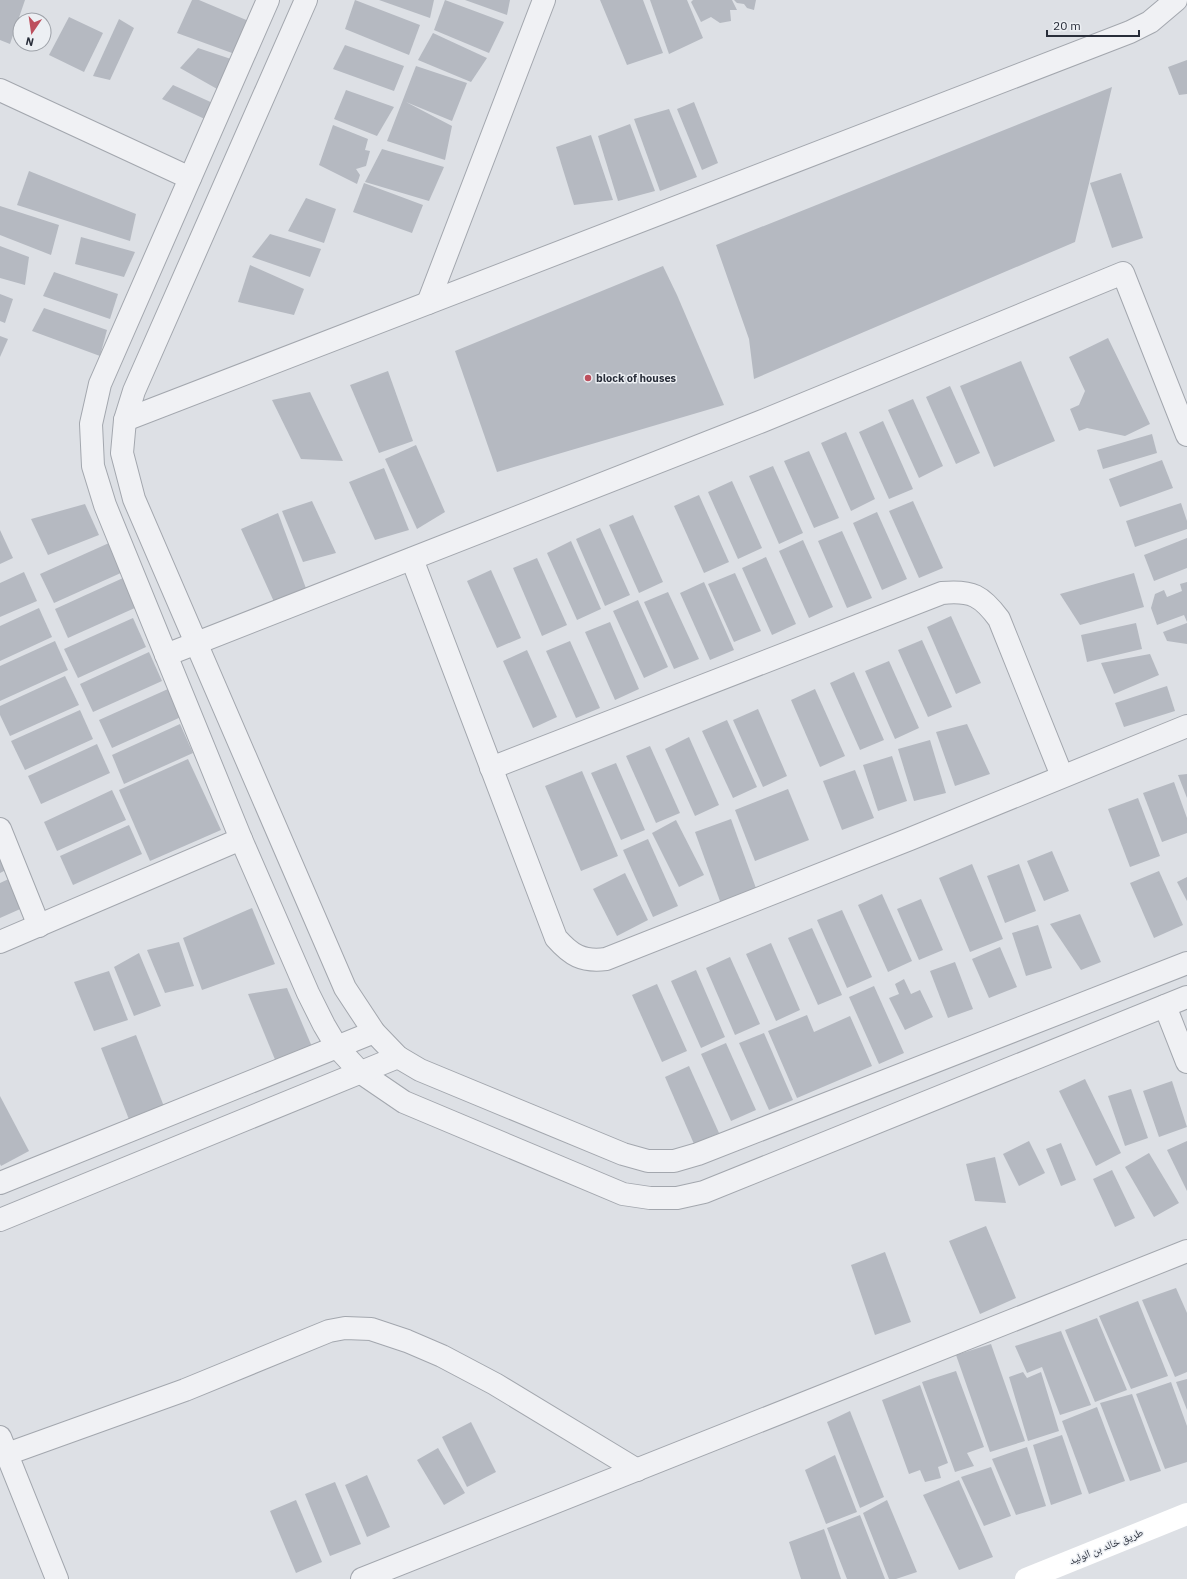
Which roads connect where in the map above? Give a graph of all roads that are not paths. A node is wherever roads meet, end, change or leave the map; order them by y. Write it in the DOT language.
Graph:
graph roads {
  1 [pos="268,0"];
  2 [pos="306,0"];
  3 [pos="544,0"];
  4 [pos="1176,0"];
  5 [pos="0,90"];
  6 [pos="190,178"];
  7 [pos="428,303"];
  8 [pos="125,420"];
  9 [pos="1187,435"];
  10 [pos="412,558"];
  11 [pos="196,644"];
  12 [pos="166,655"];
  13 [pos="1187,726"];
  14 [pos="491,768"];
  15 [pos="1062,776"];
  16 [pos="0,829"];
  17 [pos="241,839"];
  18 [pos="40,926"];
  19 [pos="0,942"];
  20 [pos="1187,963"];
  21 [pos="1187,997"];
  22 [pos="1165,1006"];
  23 [pos="374,1032"];
  24 [pos="338,1047"];
  25 [pos="398,1057"];
  26 [pos="1187,1062"];
  27 [pos="360,1072"];
  28 [pos="0,1183"];
  29 [pos="0,1220"];
  30 [pos="1187,1251"];
  31 [pos="4,1445"];
  32 [pos="637,1470"];
  33 [pos="1187,1514"];
  34 [pos="57,1579"];
  35 [pos="362,1579"];
  36 [pos="1026,1579"];
  1 -- 6 [label="street"];
  2 -- 8 [label="street"];
  3 -- 7 [label="street"];
  4 -- 7 [label="street"];
  5 -- 6 [label="street"];
  6 -- 12 [label="street"];
  7 -- 8 [label="street"];
  8 -- 11 [label="street"];
  9 -- 10 [label="street"];
  10 -- 11 [label="street"];
  10 -- 14 [label="street"];
  11 -- 12 [label="street"];
  11 -- 23 [label="street"];
  12 -- 17 [label="street"];
  13 -- 15 [label="street"];
  14 -- 15 [label="street"];
  14 -- 15 [label="street"];
  16 -- 18 [label="street"];
  17 -- 18 [label="street"];
  17 -- 24 [label="street"];
  18 -- 19 [label="street"];
  20 -- 25 [label="street"];
  21 -- 22 [label="street"];
  22 -- 26 [label="street"];
  22 -- 27 [label="street"];
  23 -- 24 [label="street"];
  23 -- 25 [label="street"];
  24 -- 27 [label="street"];
  24 -- 28 [label="street"];
  25 -- 27 [label="street"];
  27 -- 29 [label="street"];
  30 -- 32 [label="street"];
  31 -- 32 [label="street"];
  31 -- 34 [label="street"];
  32 -- 35 [label="street"];
  33 -- 36 [label="street, طريق خالد بن الوليد"];
}
